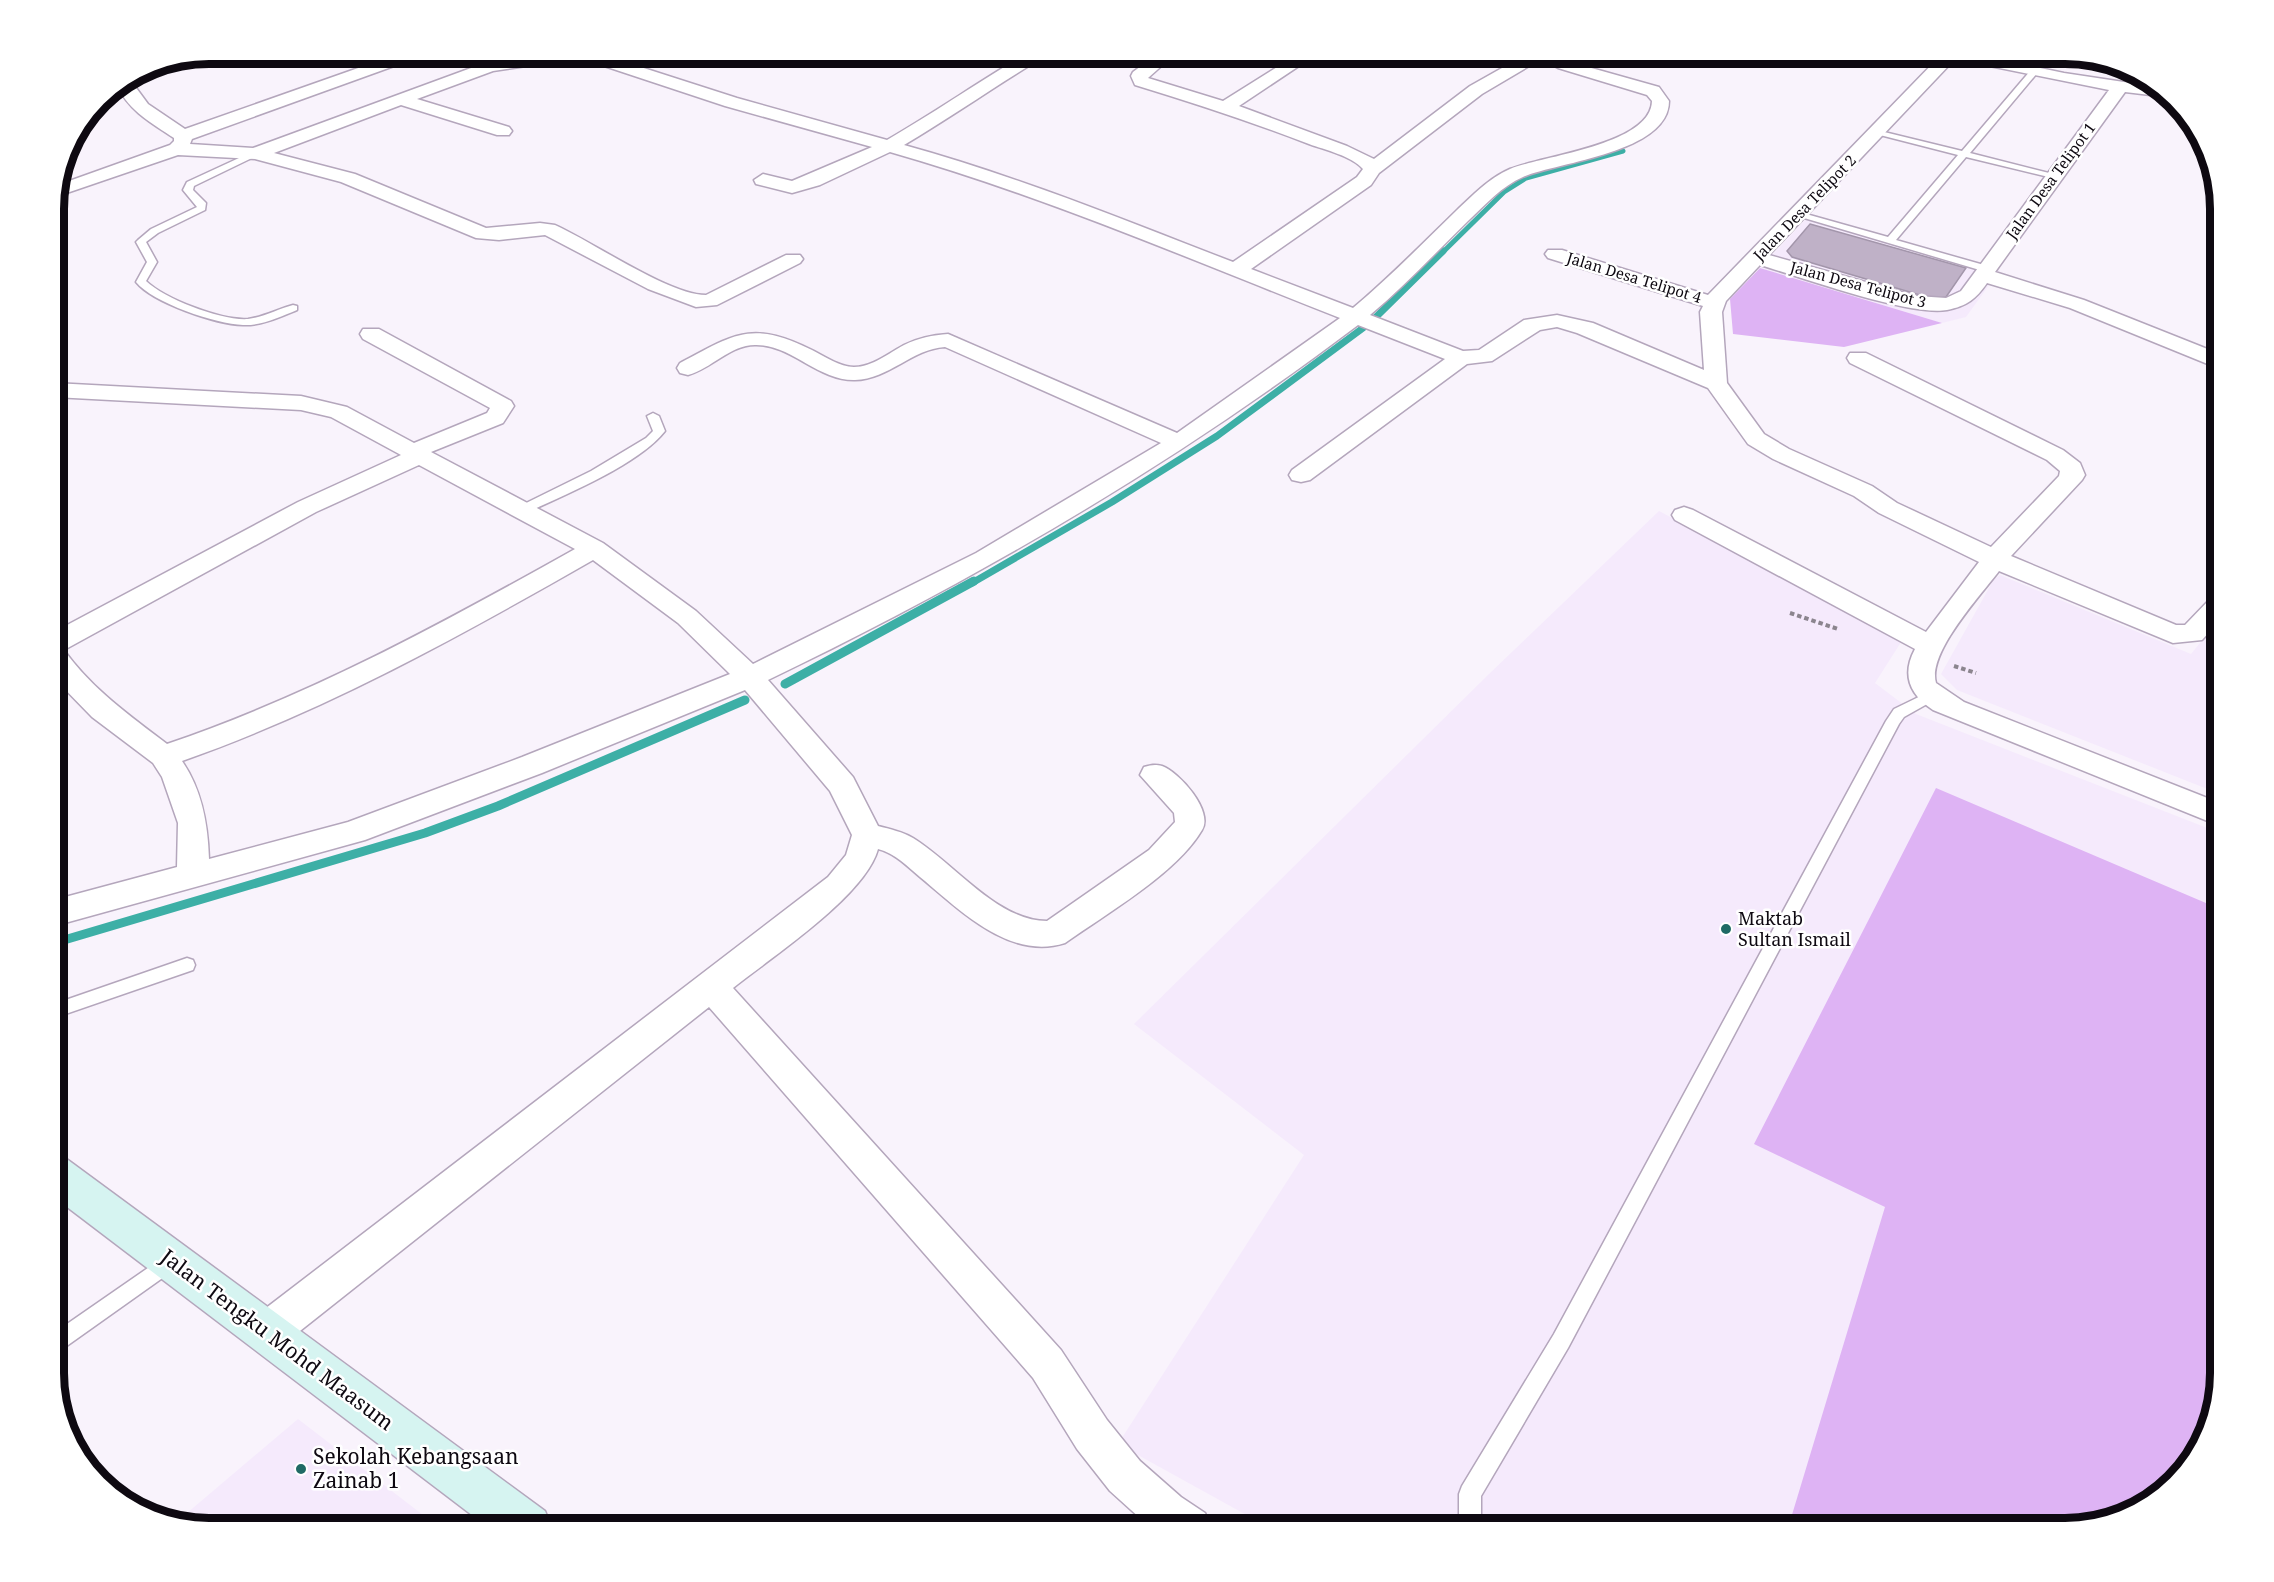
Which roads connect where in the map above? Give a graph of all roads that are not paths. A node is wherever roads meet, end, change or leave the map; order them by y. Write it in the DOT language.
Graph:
graph roads {
  1 [pos="1152,64"];
  2 [pos="1292,64"];
  3 [pos="1522,64"];
  4 [pos="1562,64"];
  5 [pos="1943,64"];
  6 [pos="1998,64"];
  7 [pos="384,65"];
  8 [pos="497,65"];
  9 [pos="617,65"];
  10 [pos="1020,65"];
  11 [pos="2034,72"];
  12 [pos="2120,87"];
  13 [pos="128,90"];
  14 [pos="2147,91"];
  15 [pos="398,99"];
  16 [pos="1225,107"];
  17 [pos="503,130"];
  18 [pos="1879,132"];
  19 [pos="179,142"];
  20 [pos="891,145"];
  21 [pos="255,154"];
  22 [pos="1964,154"];
  23 [pos="1372,169"];
  24 [pos="2054,177"];
  25 [pos="763,180"];
  26 [pos="67,188"];
  27 [pos="1799,215"];
  28 [pos="1890,241"];
  29 [pos="1555,254"];
  30 [pos="1758,258"];
  31 [pos="793,259"];
  32 [pos="1236,269"];
  33 [pos="1985,272"];
  34 [pos="1713,303"];
  35 [pos="292,308"];
  36 [pos="1355,317"];
  37 [pos="371,334"];
  38 [pos="1461,358"];
  39 [pos="1858,358"];
  40 [pos="2210,358"];
  41 [pos="688,368"];
  42 [pos="1716,383"];
  43 [pos="65,391"];
  44 [pos="653,416"];
  45 [pos="1178,442"];
  46 [pos="414,454"];
  47 [pos="1301,475"];
  48 [pos="522,510"];
  49 [pos="1684,515"];
  50 [pos="594,549"];
  51 [pos="1994,559"];
  52 [pos="2210,615"];
  53 [pos="65,638"];
  54 [pos="1930,646"];
  55 [pos="65,673"];
  56 [pos="750,676"];
  57 [pos="1931,696"];
  58 [pos="163,756"];
  59 [pos="1155,775"];
  60 [pos="2210,810"];
  61 [pos="867,836"];
  62 [pos="193,877"];
  63 [pos="65,910"];
  64 [pos="187,965"];
  65 [pos="711,986"];
  66 [pos="65,1007"];
  67 [pos="65,1181"];
  68 [pos="171,1261"];
  69 [pos="267,1332"];
  70 [pos="65,1337"];
  71 [pos="514,1518"];
  72 [pos="1172,1518"];
  73 [pos="1470,1518"];
  1 -- 16 [label="street"];
  2 -- 16 [label="street"];
  3 -- 23 [label="street"];
  4 -- 36 [label="street"];
  5 -- 18 [label="street, Jalan Desa Telipot 2"];
  6 -- 11 [label="street"];
  7 -- 19 [label="street"];
  8 -- 15 [label="street"];
  9 -- 20 [label="street"];
  10 -- 20 [label="street"];
  11 -- 12 [label="street"];
  11 -- 22 [label="lane"];
  12 -- 14 [label="street"];
  12 -- 24 [label="street, Jalan Desa Telipot 1"];
  13 -- 19 [label="street"];
  15 -- 17 [label="street"];
  15 -- 21 [label="street"];
  16 -- 23 [label="street"];
  18 -- 22 [label="lane"];
  18 -- 27 [label="street, Jalan Desa Telipot 2"];
  19 -- 21 [label="street"];
  19 -- 26 [label="street"];
  20 -- 25 [label="street"];
  20 -- 32 [label="street"];
  21 -- 31 [label="street"];
  21 -- 35 [label="lane"];
  22 -- 24 [label="lane"];
  22 -- 28 [label="lane"];
  23 -- 32 [label="street"];
  24 -- 33 [label="street, Jalan Desa Telipot 1"];
  27 -- 28 [label="lane"];
  27 -- 30 [label="street, Jalan Desa Telipot 2"];
  28 -- 33 [label="lane"];
  29 -- 34 [label="street, Jalan Desa Telipot 4"];
  30 -- 33 [label="street, Jalan Desa Telipot 3"];
  30 -- 34 [label="street, Jalan Desa Telipot 2"];
  32 -- 36 [label="street"];
  33 -- 40 [label="street"];
  34 -- 42 [label="street"];
  36 -- 38 [label="street"];
  36 -- 45 [label="street"];
  37 -- 46 [label="street"];
  38 -- 42 [label="street"];
  38 -- 47 [label="street"];
  39 -- 51 [label="street"];
  41 -- 45 [label="street"];
  42 -- 51 [label="street"];
  43 -- 46 [label="street"];
  44 -- 48 [label="lane"];
  45 -- 56 [label="street"];
  46 -- 48 [label="street"];
  46 -- 53 [label="street"];
  48 -- 50 [label="street"];
  49 -- 54 [label="street"];
  50 -- 56 [label="street"];
  50 -- 58 [label="street"];
  51 -- 52 [label="street"];
  51 -- 54 [label="street"];
  54 -- 57 [label="street"];
  55 -- 58 [label="street"];
  56 -- 61 [label="street"];
  56 -- 62 [label="street"];
  57 -- 60 [label="street"];
  57 -- 73 [label="lane"];
  58 -- 62 [label="street"];
  59 -- 61 [label="street"];
  61 -- 65 [label="street"];
  62 -- 63 [label="street"];
  64 -- 66 [label="lane"];
  65 -- 69 [label="street"];
  65 -- 72 [label="street"];
  67 -- 68 [label="main road, Jalan Tengku Mohd Maasum"];
  68 -- 69 [label="main road, Jalan Tengku Mohd Maasum"];
  68 -- 70 [label="lane"];
  69 -- 71 [label="main road, Jalan Tengku Mohd Maasum"];
}
